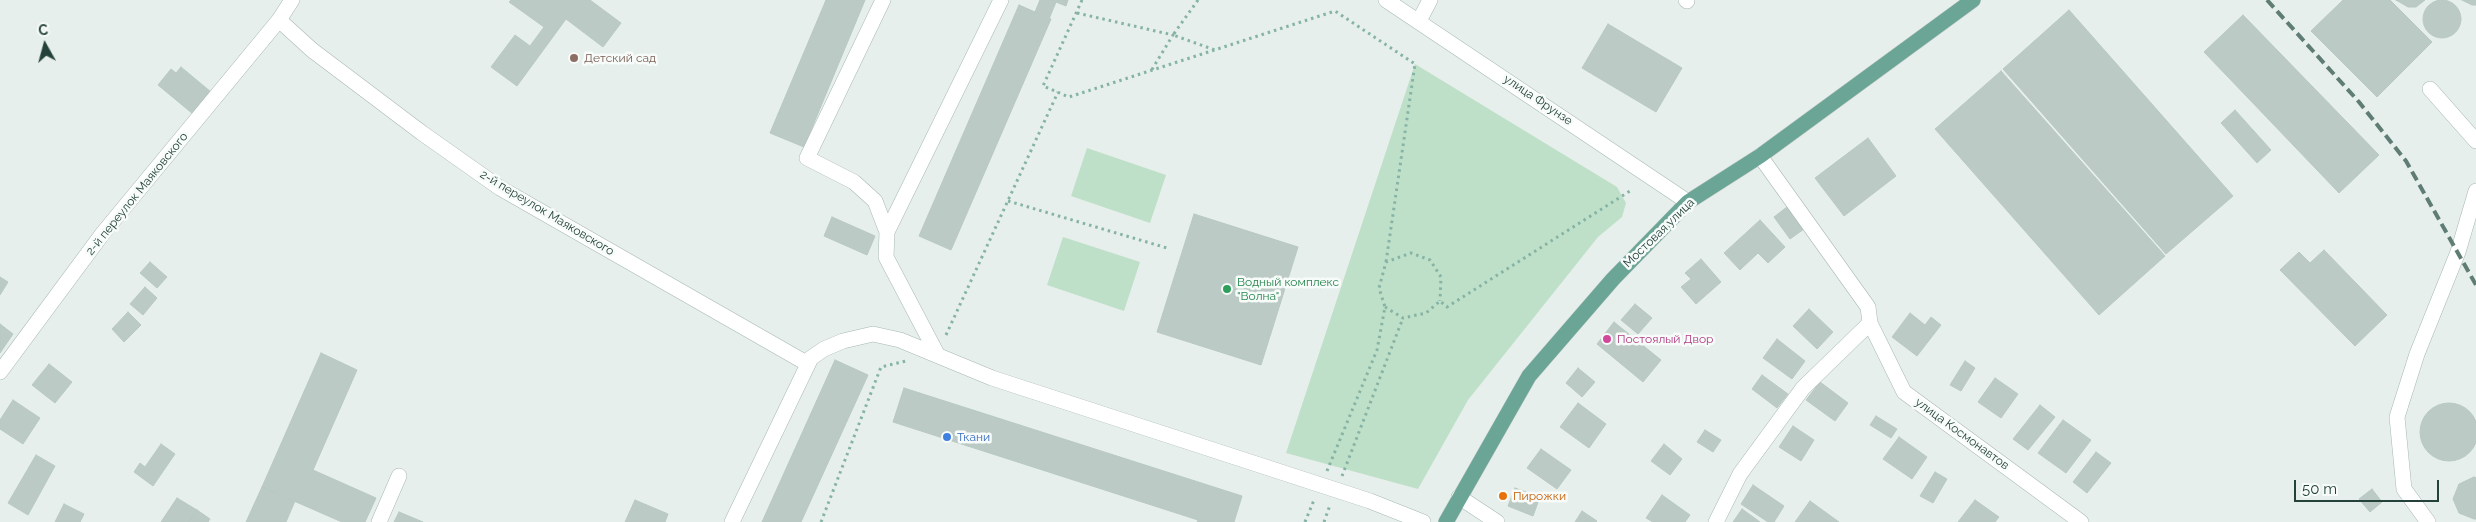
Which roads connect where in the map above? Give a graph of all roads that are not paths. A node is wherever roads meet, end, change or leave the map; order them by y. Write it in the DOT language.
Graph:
graph roads {
  1 [pos="292,0"];
  2 [pos="883,0"];
  3 [pos="1001,0"];
  4 [pos="1386,0"];
  5 [pos="1430,0"];
  6 [pos="1973,0"];
  7 [pos="279,20"];
  8 [pos="1418,22"];
  9 [pos="2430,90"];
  10 [pos="2476,141"];
  11 [pos="1760,156"];
  12 [pos="2476,192"];
  13 [pos="1688,202"];
  14 [pos="887,232"];
  15 [pos="1870,323"];
  16 [pos="938,354"];
  17 [pos="808,364"];
  18 [pos="0,372"];
  19 [pos="399,476"];
  20 [pos="1459,497"];
  21 [pos="379,522"];
  22 [pos="732,522"];
  23 [pos="1423,522"];
  24 [pos="1446,522"];
  25 [pos="1497,522"];
  26 [pos="1716,522"];
  27 [pos="2082,522"];
  28 [pos="2428,522"];
  1 -- 7 [label="street, 2-й переулок Маяковского"];
  2 -- 14 [label="street"];
  3 -- 14 [label="street"];
  4 -- 8 [label="street, улица Фрунзе"];
  5 -- 8 [label="street"];
  6 -- 11 [label="main road, Мостовая улица"];
  7 -- 17 [label="street, 2-й переулок Маяковского"];
  7 -- 18 [label="street, 2-й переулок Маяковского"];
  8 -- 13 [label="street, улица Фрунзе"];
  9 -- 10 [label="street"];
  11 -- 13 [label="main road, Мостовая улица"];
  11 -- 15 [label="street, улица Космонавтов"];
  12 -- 28 [label="street"];
  13 -- 20 [label="main road, Мостовая улица"];
  14 -- 16 [label="street"];
  15 -- 26 [label="street"];
  15 -- 27 [label="street, улица Космонавтов"];
  16 -- 17 [label="street"];
  16 -- 23 [label="street"];
  17 -- 22 [label="street"];
  19 -- 21 [label="street"];
  20 -- 24 [label="main road, Мостовая улица"];
  20 -- 25 [label="street"];
}
